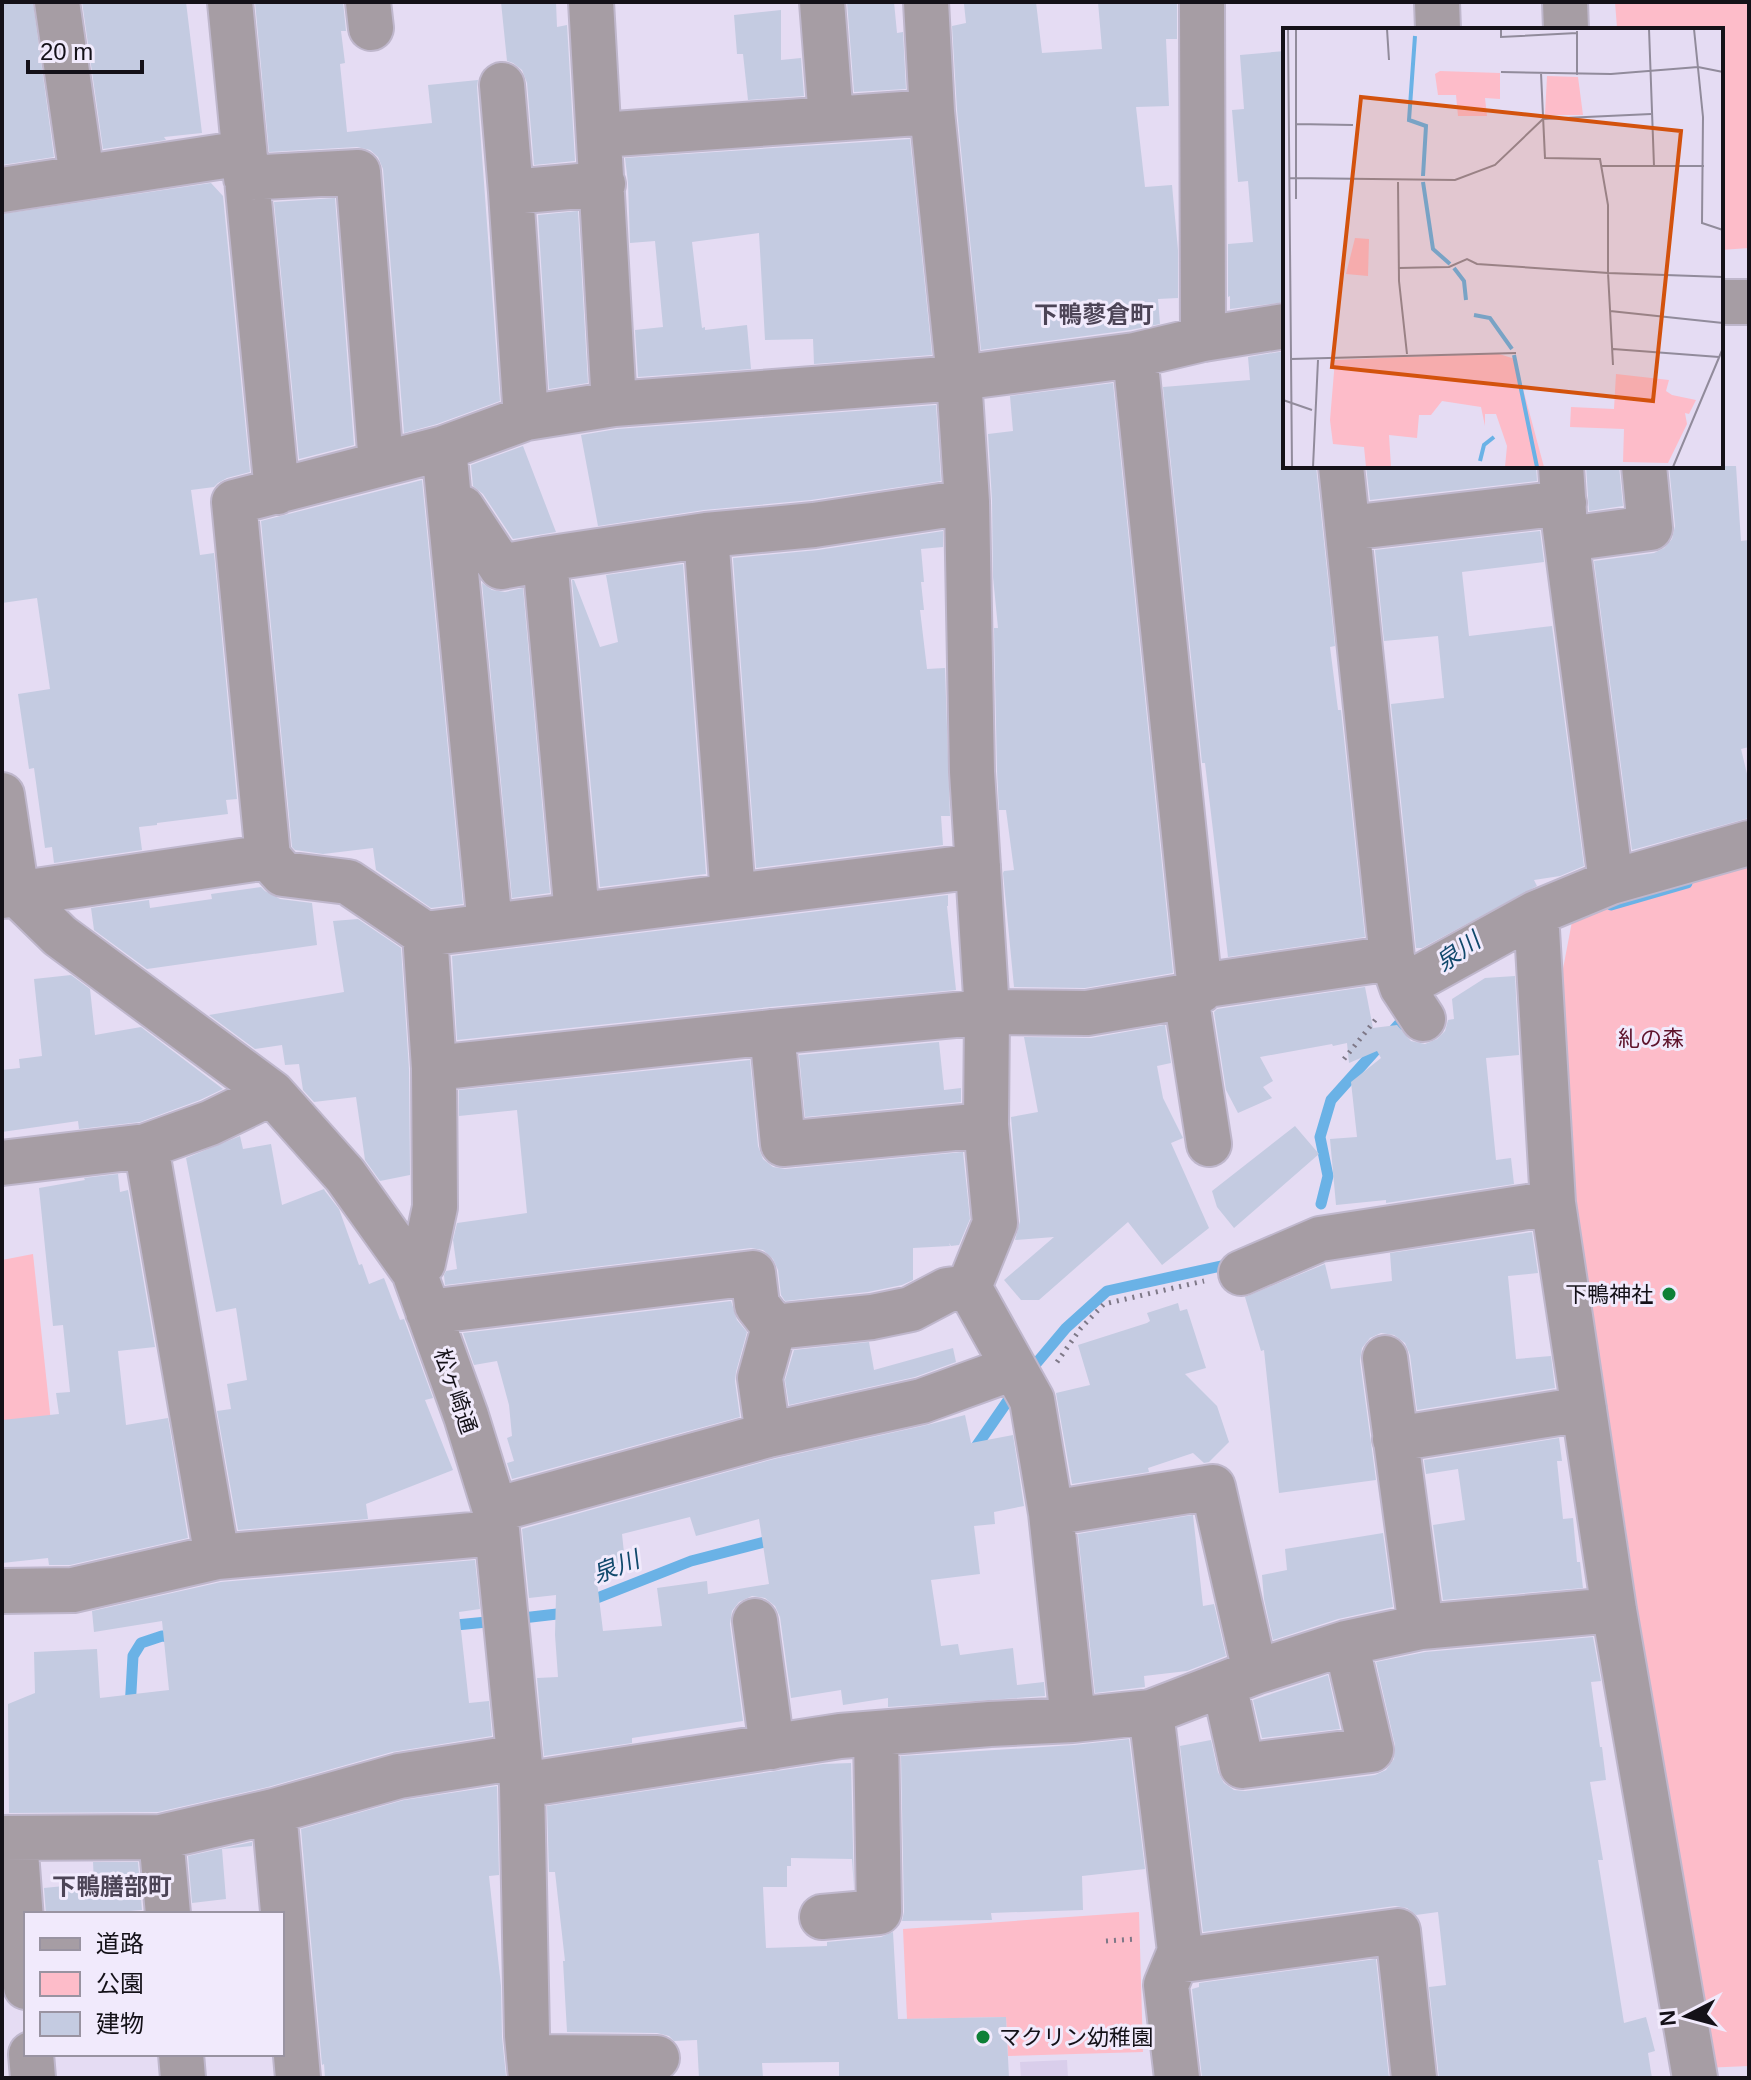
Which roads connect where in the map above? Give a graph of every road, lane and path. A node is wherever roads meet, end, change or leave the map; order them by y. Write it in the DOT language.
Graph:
graph roads {
  1 [pos="57,2"];
  2 [pos="230,2"];
  3 [pos="591,2"];
  4 [pos="822,2"];
  5 [pos="926,2"];
  6 [pos="1202,2"];
  7 [pos="1437,2"];
  8 [pos="1565,2"];
  9 [pos="1438,28"];
  10 [pos="1566,28"];
  11 [pos="502,85"];
  12 [pos="932,112"];
  13 [pos="831,119"];
  14 [pos="600,135"];
  15 [pos="245,165"];
  16 [pos="82,177"];
  17 [pos="603,184"];
  18 [pos="2,190"];
  19 [pos="511,192"];
  20 [pos="1723,302"];
  21 [pos="1749,302"];
  22 [pos="1283,326"];
  23 [pos="1203,339"];
  24 [pos="1135,355"];
  25 [pos="959,378"];
  26 [pos="614,404"];
  27 [pos="526,418"];
  28 [pos="444,448"];
  29 [pos="381,464"];
  30 [pos="1341,468"];
  31 [pos="1644,468"];
  32 [pos="277,492"];
  33 [pos="967,502"];
  34 [pos="1564,503"];
  35 [pos="450,507"];
  36 [pos="1348,528"];
  37 [pos="706,535"];
  38 [pos="545,559"];
  39 [pos="2,795"];
  40 [pos="1749,843"];
  41 [pos="268,857"];
  42 [pos="978,866"];
  43 [pos="1611,882"];
  44 [pos="10,895"];
  45 [pos="733,895"];
  46 [pos="577,915"];
  47 [pos="490,926"];
  48 [pos="1537,929"];
  49 [pos="425,934"];
  50 [pos="1406,988"];
  51 [pos="1193,994"];
  52 [pos="987,1012"];
  53 [pos="772,1032"];
  54 [pos="434,1068"];
  55 [pos="272,1093"];
  56 [pos="986,1125"];
  57 [pos="1209,1144"];
  58 [pos="146,1146"];
  59 [pos="2,1163"];
  60 [pos="1553,1203"];
  61 [pos="1241,1273"];
  62 [pos="969,1287"];
  63 [pos="421,1292"];
  64 [pos="774,1327"];
  65 [pos="1385,1358"];
  66 [pos="1026,1392"];
  67 [pos="1584,1409"];
  68 [pos="768,1435"];
  69 [pos="1395,1439"];
  70 [pos="1051,1513"];
  71 [pos="495,1521"];
  72 [pos="217,1557"];
  73 [pos="2,1591"];
  74 [pos="1614,1610"];
  75 [pos="755,1621"];
  76 [pos="1421,1627"];
  77 [pos="1346,1643"];
  78 [pos="1239,1678"];
  79 [pos="1151,1712"];
  80 [pos="1073,1720"];
  81 [pos="876,1734"];
  82 [pos="772,1747"];
  83 [pos="521,1771"];
  84 [pos="274,1811"];
  85 [pos="161,1837"];
  86 [pos="9,1838"];
  87 [pos="168,1912"];
  88 [pos="283,1912"];
  89 [pos="822,1917"];
  90 [pos="284,1922"];
  91 [pos="1176,1961"];
  92 [pos="24,1969"];
  93 [pos="31,2056"];
  94 [pos="181,2056"];
  95 [pos="657,2058"];
  96 [pos="530,2068"];
  97 [pos="33,2078"];
  98 [pos="183,2078"];
  99 [pos="298,2078"];
  100 [pos="1177,2078"];
  101 [pos="1414,2078"];
  102 [pos="1695,2078"];
  1 -- 16 [label="street"];
  2 -- 15 [label="street"];
  3 -- 14 [label="street"];
  4 -- 13 [label="street"];
  5 -- 12 [label="street"];
  6 -- 23 [label="street"];
  7 -- 9 [label="street"];
  8 -- 10 [label="street"];
  11 -- 19 [label="street"];
  12 -- 13 [label="street"];
  12 -- 25 [label="street"];
  13 -- 14 [label="street"];
  14 -- 17 [label="street"];
  15 -- 16 [label="street"];
  15 -- 29 [label="street"];
  15 -- 32 [label="street"];
  16 -- 18 [label="street"];
  17 -- 19 [label="street"];
  17 -- 26 [label="street"];
  19 -- 27 [label="street"];
  20 -- 21 [label="street"];
  22 -- 23 [label="street"];
  23 -- 24 [label="street"];
  24 -- 25 [label="street"];
  24 -- 51 [label="street"];
  25 -- 26 [label="street"];
  25 -- 33 [label="street"];
  26 -- 27 [label="street"];
  27 -- 28 [label="street"];
  28 -- 29 [label="street"];
  28 -- 35 [label="street"];
  29 -- 32 [label="street"];
  30 -- 36 [label="street"];
  31 -- 34 [label="street"];
  32 -- 41 [label="street"];
  33 -- 37 [label="street"];
  33 -- 42 [label="street"];
  34 -- 36 [label="street"];
  34 -- 43 [label="street"];
  35 -- 38 [label="street"];
  35 -- 47 [label="street"];
  36 -- 50 [label="street"];
  37 -- 38 [label="street"];
  37 -- 45 [label="street"];
  38 -- 46 [label="street"];
  39 -- 44 [label="street"];
  40 -- 43 [label="street"];
  41 -- 44 [label="street"];
  41 -- 49 [label="street"];
  42 -- 45 [label="street"];
  42 -- 52 [label="street"];
  43 -- 48 [label="street"];
  44 -- 55 [label="street, 松ヶ崎通"];
  45 -- 46 [label="street"];
  46 -- 47 [label="street"];
  47 -- 49 [label="street"];
  48 -- 50 [label="street"];
  48 -- 60 [label="street"];
  49 -- 54 [label="street"];
  50 -- 51 [label="street"];
  51 -- 52 [label="street"];
  51 -- 57 [label="street"];
  52 -- 53 [label="street"];
  52 -- 56 [label="street"];
  53 -- 54 [label="street"];
  53 -- 56 [label="street"];
  54 -- 63 [label="street"];
  55 -- 58 [label="street"];
  55 -- 63 [label="street, 松ヶ崎通"];
  56 -- 62 [label="street"];
  58 -- 59 [label="street"];
  58 -- 72 [label="street"];
  60 -- 61 [label="street"];
  60 -- 67 [label="street"];
  61 -- 66 [label="path"];
  62 -- 64 [label="street"];
  62 -- 66 [label="street"];
  63 -- 64 [label="street"];
  63 -- 71 [label="street, 松ヶ崎通"];
  64 -- 68 [label="street"];
  65 -- 69 [label="street"];
  66 -- 68 [label="street"];
  66 -- 70 [label="street"];
  67 -- 69 [label="street"];
  67 -- 74 [label="street"];
  68 -- 71 [label="street"];
  69 -- 76 [label="street"];
  70 -- 78 [label="street"];
  70 -- 80 [label="street"];
  71 -- 72 [label="street"];
  71 -- 83 [label="street, 松ヶ崎通"];
  72 -- 73 [label="street"];
  74 -- 76 [label="street"];
  74 -- 102 [label="street"];
  75 -- 82 [label="street"];
  76 -- 77 [label="street"];
  77 -- 78 [label="street"];
  77 -- 78 [label="street"];
  78 -- 79 [label="street"];
  79 -- 80 [label="street"];
  79 -- 91 [label="street"];
  80 -- 81 [label="street"];
  81 -- 82 [label="street"];
  81 -- 89 [label="street"];
  82 -- 83 [label="street"];
  83 -- 84 [label="street"];
  83 -- 96 [label="street, 松ヶ崎通"];
  84 -- 85 [label="street"];
  84 -- 88 [label="street"];
  85 -- 86 [label="street"];
  85 -- 87 [label="street"];
  86 -- 92 [label="street"];
  90 -- 99 [label="street"];
  91 -- 100 [label="street"];
  91 -- 101 [label="street"];
  93 -- 97 [label="street"];
  94 -- 98 [label="street"];
  95 -- 96 [label="street"];
}
